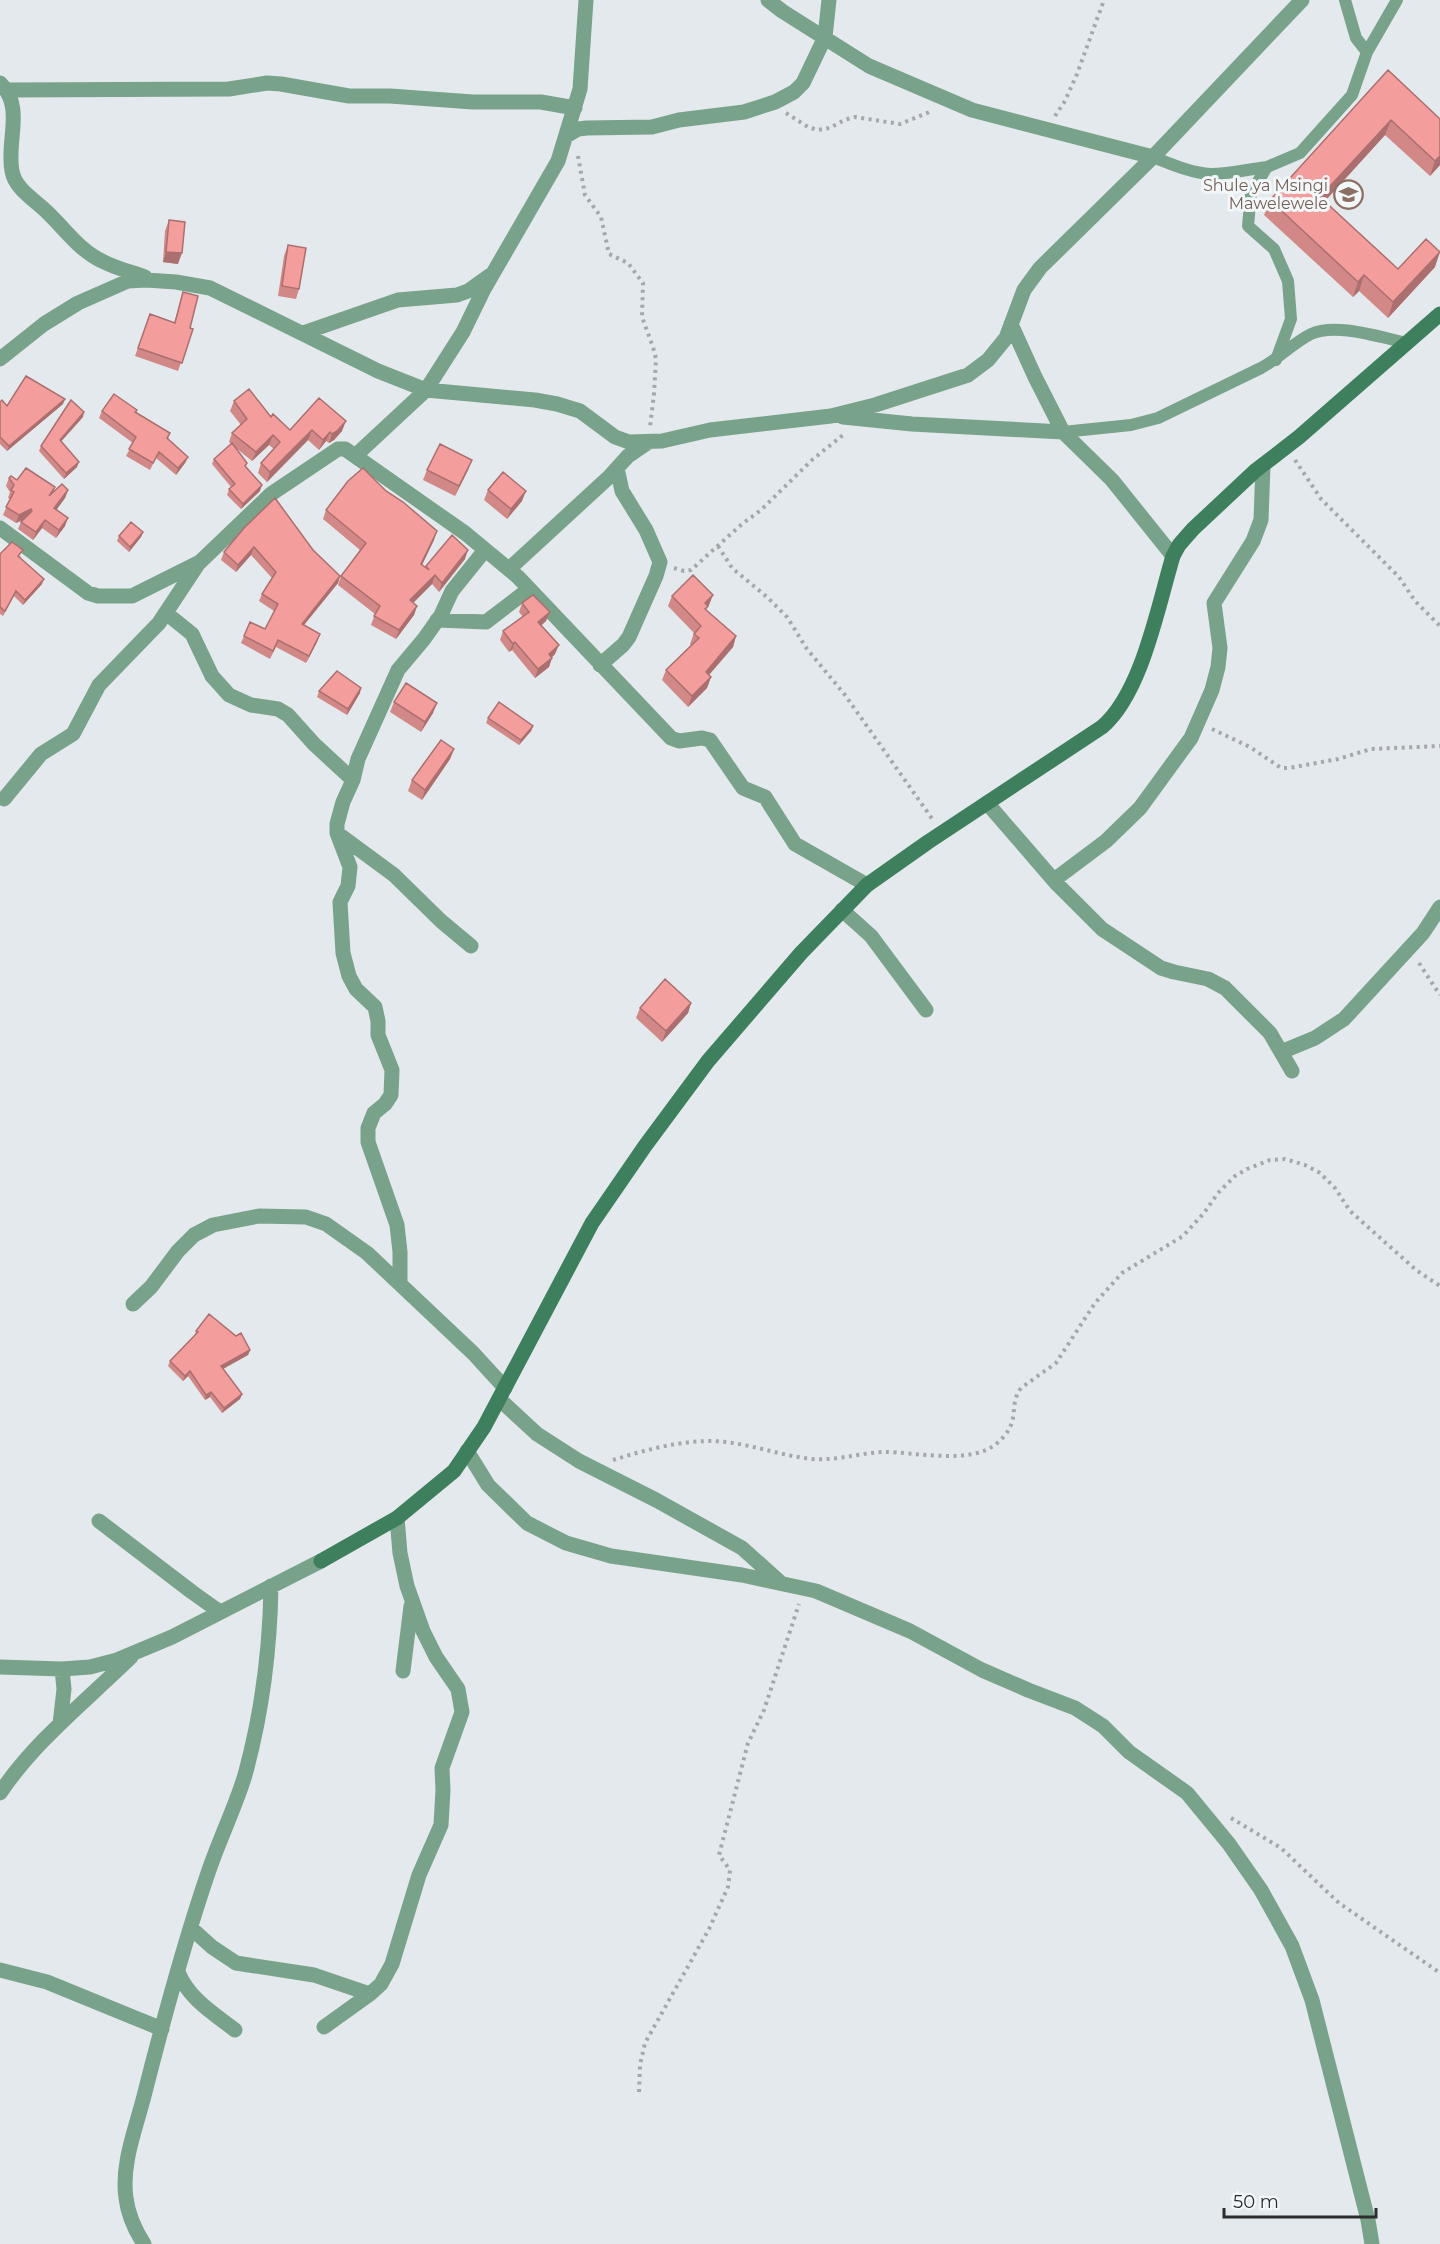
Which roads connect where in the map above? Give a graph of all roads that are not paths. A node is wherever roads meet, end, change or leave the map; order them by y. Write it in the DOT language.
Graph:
graph roads {
  1 [pos="586,0"];
  2 [pos="768,0"];
  3 [pos="829,0"];
  4 [pos="1302,0"];
  5 [pos="1345,0"];
  6 [pos="1397,0"];
  7 [pos="825,37"];
  8 [pos="1367,52"];
  9 [pos="4,86"];
  10 [pos="575,108"];
  11 [pos="570,134"];
  12 [pos="1153,157"];
  13 [pos="1267,167"];
  14 [pos="494,273"];
  15 [pos="157,280"];
  16 [pos="1440,314"];
  17 [pos="1011,324"];
  18 [pos="303,333"];
  19 [pos="1408,343"];
  20 [pos="0,359"];
  21 [pos="1276,360"];
  22 [pos="426,390"];
  23 [pos="831,416"];
  24 [pos="1063,432"];
  25 [pos="647,443"];
  26 [pos="355,456"];
  27 [pos="1263,465"];
  28 [pos="617,468"];
  29 [pos="0,528"];
  30 [pos="485,550"];
  31 [pos="1173,556"];
  32 [pos="200,562"];
  33 [pos="508,569"];
  34 [pos="529,589"];
  35 [pos="166,614"];
  36 [pos="437,620"];
  37 [pos="600,665"];
  38 [pos="353,780"];
  39 [pos="4,798"];
  40 [pos="987,803"];
  41 [pos="337,833"];
  42 [pos="1054,880"];
  43 [pos="867,885"];
  44 [pos="1440,908"];
  45 [pos="842,910"];
  46 [pos="471,946"];
  47 [pos="926,1010"];
  48 [pos="1281,1052"];
  49 [pos="1292,1071"];
  50 [pos="400,1283"];
  51 [pos="133,1304"];
  52 [pos="502,1393"];
  53 [pos="467,1451"];
  54 [pos="397,1518"];
  55 [pos="99,1521"];
  56 [pos="782,1584"];
  57 [pos="271,1586"];
  58 [pos="412,1601"];
  59 [pos="220,1612"];
  60 [pos="137,1651"];
  61 [pos="0,1667"];
  62 [pos="62,1669"];
  63 [pos="403,1671"];
  64 [pos="60,1724"];
  65 [pos="0,1793"];
  66 [pos="190,1928"];
  67 [pos="0,1970"];
  68 [pos="178,1972"];
  69 [pos="370,1994"];
  70 [pos="324,2027"];
  71 [pos="162,2029"];
  72 [pos="235,2030"];
  73 [pos="144,2244"];
  74 [pos="1372,2244"];
  1 -- 10 [label="street"];
  2 -- 7 [label="street"];
  3 -- 7 [label="street"];
  4 -- 12 [label="street"];
  5 -- 8 [label="lane"];
  6 -- 8 [label="lane"];
  7 -- 11 [label="street"];
  7 -- 12 [label="street"];
  8 -- 13 [label="lane"];
  9 -- 10 [label="street"];
  9 -- 15 [label="street"];
  10 -- 11 [label="street"];
  11 -- 14 [label="street"];
  12 -- 13 [label="lane"];
  12 -- 17 [label="street"];
  13 -- 21 [label="lane"];
  14 -- 18 [label="street"];
  14 -- 22 [label="street"];
  15 -- 18 [label="street"];
  15 -- 20 [label="street"];
  16 -- 19 [label="street"];
  17 -- 23 [label="street"];
  17 -- 24 [label="street"];
  18 -- 22 [label="street"];
  19 -- 21 [label="lane"];
  19 -- 27 [label="street"];
  21 -- 24 [label="lane"];
  22 -- 25 [label="street"];
  22 -- 26 [label="street"];
  23 -- 24 [label="street"];
  23 -- 25 [label="street"];
  24 -- 31 [label="street"];
  25 -- 28 [label="street"];
  26 -- 30 [label="street"];
  26 -- 32 [label="street"];
  27 -- 31 [label="street"];
  27 -- 42 [label="street"];
  28 -- 33 [label="street"];
  28 -- 37 [label="street"];
  29 -- 32 [label="street"];
  30 -- 33 [label="street"];
  30 -- 36 [label="street"];
  31 -- 40 [label="street"];
  32 -- 35 [label="street"];
  33 -- 34 [label="street"];
  34 -- 36 [label="street"];
  34 -- 37 [label="street"];
  35 -- 38 [label="street"];
  35 -- 39 [label="street"];
  36 -- 38 [label="street"];
  37 -- 43 [label="street"];
  38 -- 41 [label="street"];
  40 -- 42 [label="street"];
  40 -- 43 [label="street"];
  41 -- 46 [label="street"];
  41 -- 50 [label="street"];
  42 -- 48 [label="street"];
  43 -- 45 [label="street"];
  44 -- 48 [label="street"];
  45 -- 47 [label="street"];
  45 -- 52 [label="street"];
  48 -- 49 [label="street"];
  50 -- 51 [label="street"];
  50 -- 52 [label="street"];
  52 -- 53 [label="street"];
  52 -- 56 [label="street"];
  53 -- 54 [label="street"];
  53 -- 56 [label="street"];
  54 -- 57 [label="street"];
  54 -- 58 [label="street"];
  55 -- 59 [label="street"];
  56 -- 74 [label="street"];
  57 -- 59 [label="street"];
  57 -- 66 [label="street"];
  58 -- 63 [label="street"];
  58 -- 69 [label="street"];
  59 -- 60 [label="street"];
  60 -- 62 [label="street"];
  60 -- 64 [label="street"];
  61 -- 62 [label="street"];
  62 -- 64 [label="street"];
  64 -- 65 [label="street"];
  66 -- 68 [label="street"];
  66 -- 69 [label="street"];
  67 -- 71 [label="street"];
  68 -- 71 [label="street"];
  68 -- 72 [label="street"];
  69 -- 70 [label="street"];
  71 -- 73 [label="street"];
}
